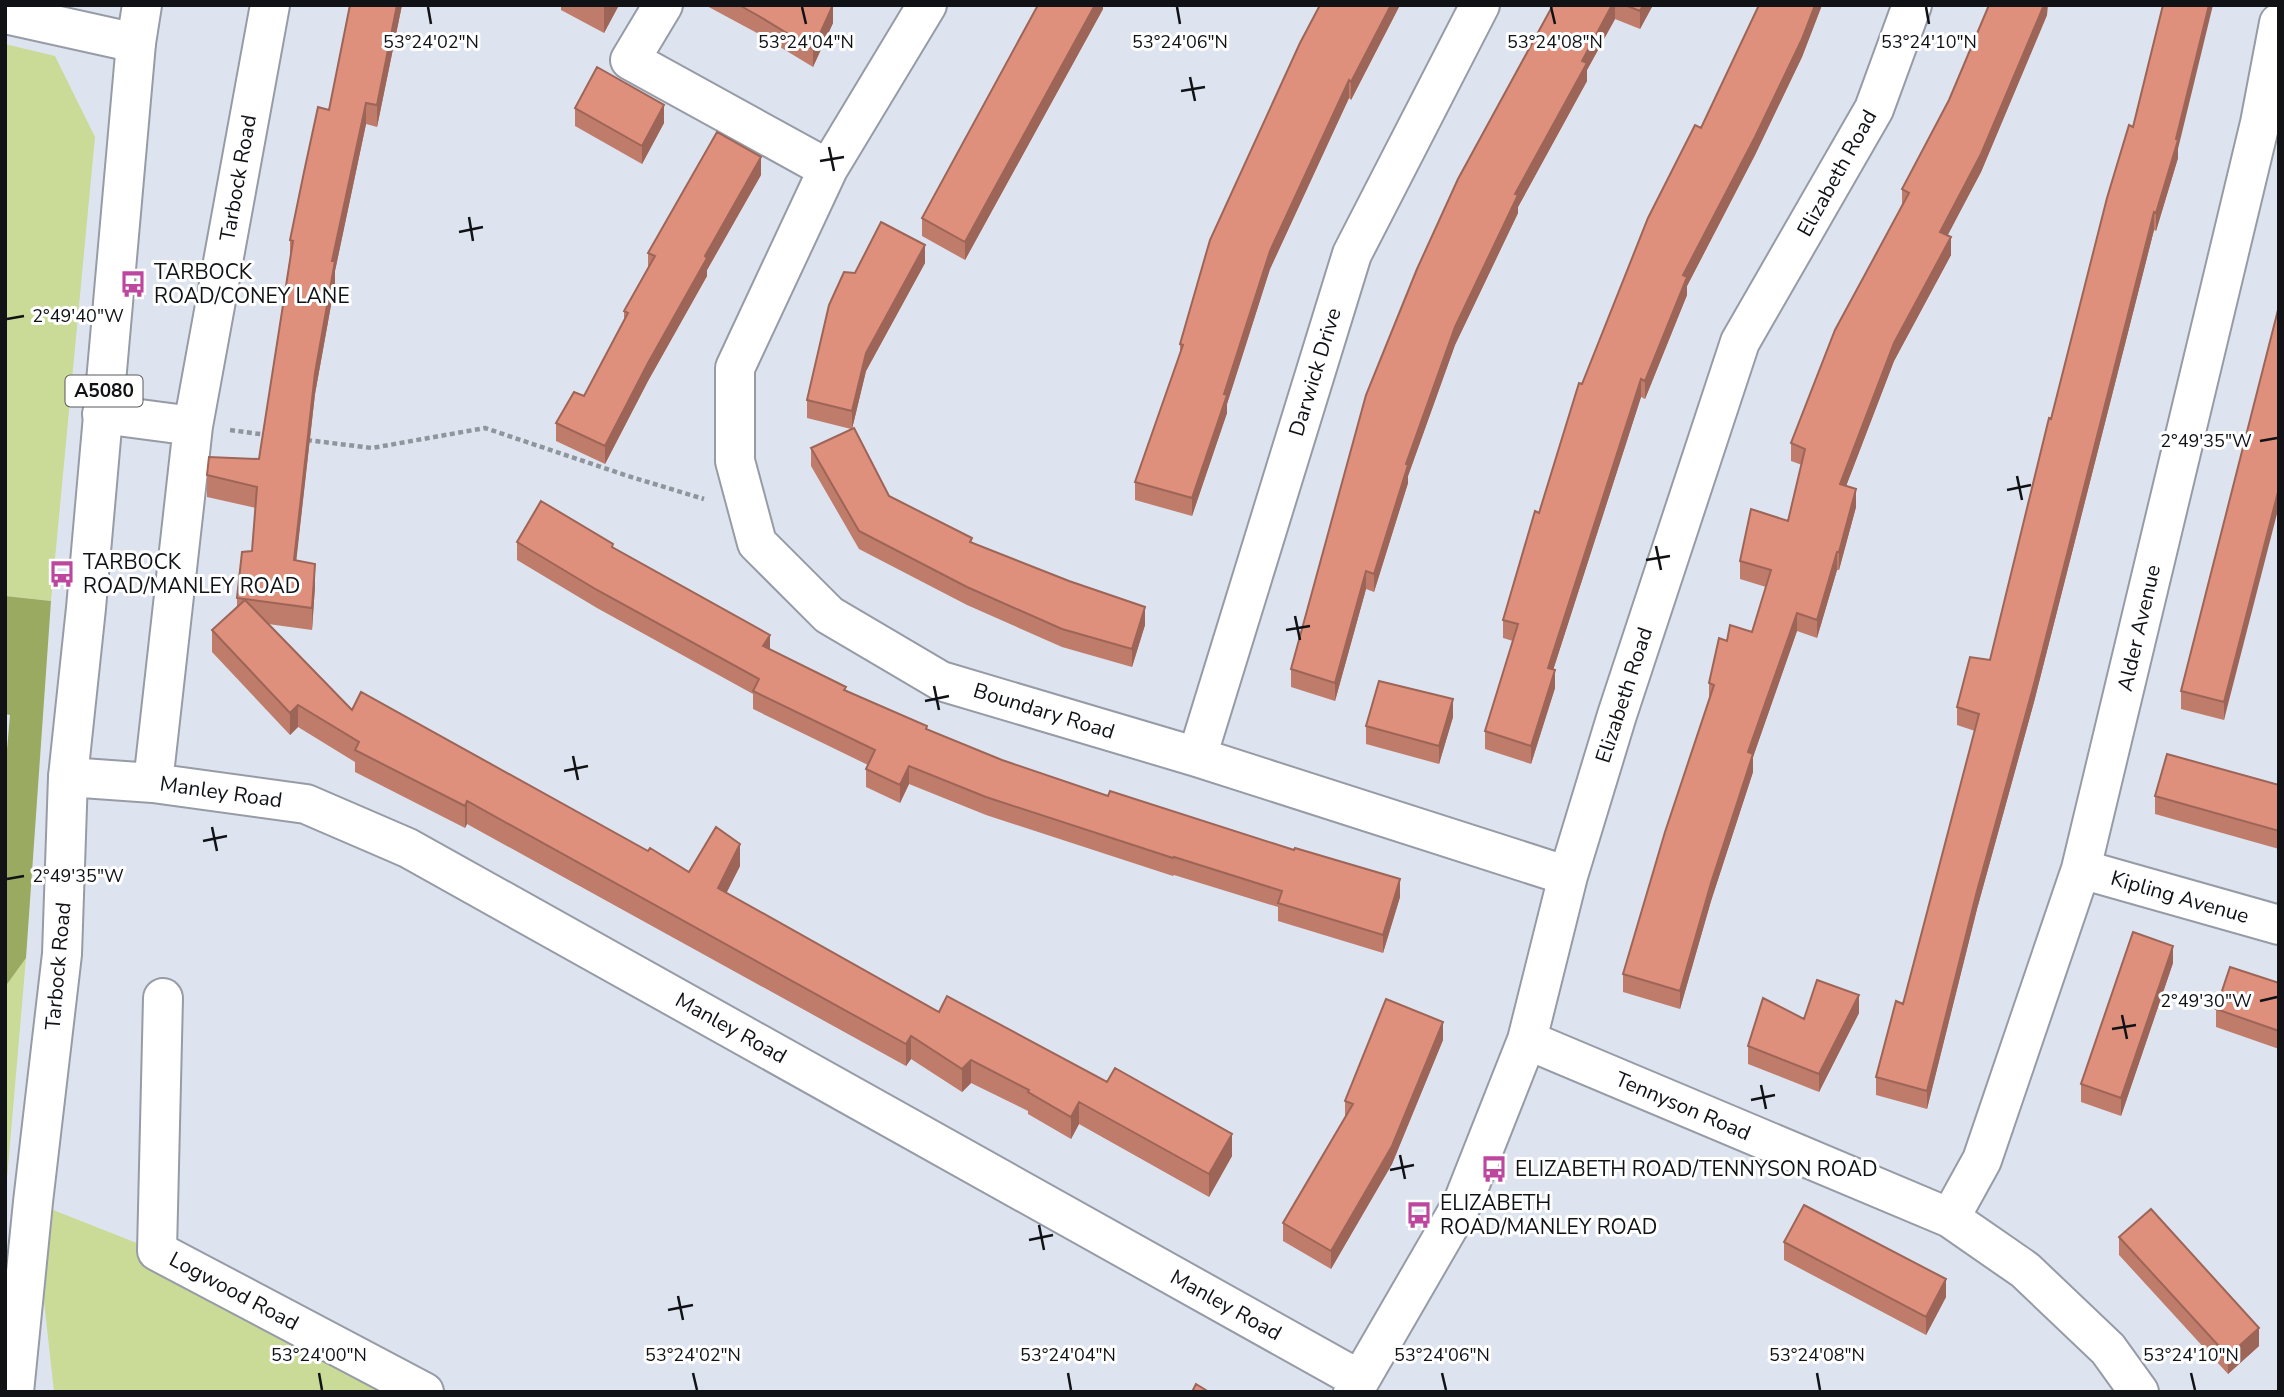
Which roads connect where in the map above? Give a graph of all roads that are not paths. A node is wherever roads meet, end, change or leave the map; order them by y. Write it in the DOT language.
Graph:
graph roads {
  1 [pos="142,5"];
  2 [pos="271,5"];
  3 [pos="663,5"];
  4 [pos="927,5"];
  5 [pos="1480,5"];
  6 [pos="1912,5"];
  7 [pos="5,13"];
  8 [pos="2279,23"];
  9 [pos="136,43"];
  10 [pos="2272,92"];
  11 [pos="828,169"];
  12 [pos="103,414"];
  13 [pos="192,426"];
  14 [pos="1197,757"];
  15 [pos="68,777"];
  16 [pos="153,783"];
  17 [pos="2081,869"];
  18 [pos="1568,876"];
  19 [pos="2279,925"];
  20 [pos="163,998"];
  21 [pos="1527,1040"];
  22 [pos="1950,1218"];
  23 [pos="12,1353"];
  24 [pos="1357,1386"];
  25 [pos="14,1392"];
  26 [pos="424,1392"];
  27 [pos="2139,1392"];
  1 -- 9 [label="street, Tarbock Road / A5080"];
  2 -- 13 [label="street, Tarbock Road"];
  3 -- 11 [label="street"];
  4 -- 11 [label="street, Boundary Road"];
  5 -- 14 [label="street, Darwick Drive"];
  6 -- 18 [label="street, Elizabeth Road"];
  7 -- 9 [label="street"];
  8 -- 10 [label="street, Alder Avenue"];
  9 -- 12 [label="street, Tarbock Road / A5080"];
  10 -- 17 [label="street, Alder Avenue"];
  11 -- 14 [label="street, Boundary Road"];
  12 -- 13 [label="street"];
  12 -- 15 [label="street, Tarbock Road / A5080"];
  13 -- 16 [label="street, Tarbock Road"];
  14 -- 18 [label="street, Boundary Road"];
  15 -- 16 [label="street, Manley Road"];
  15 -- 23 [label="street, Tarbock Road / A5080"];
  16 -- 24 [label="street, Manley Road"];
  17 -- 19 [label="street, Kipling Avenue"];
  17 -- 22 [label="street, Alder Avenue"];
  18 -- 21 [label="street, Elizabeth Road"];
  20 -- 26 [label="street, Logwood Road"];
  21 -- 22 [label="street, Tennyson Road"];
  21 -- 24 [label="street, Elizabeth Road"];
  22 -- 27 [label="street, Tennyson Road"];
  23 -- 25 [label="street, Tarbock Road / A5080"];
}
